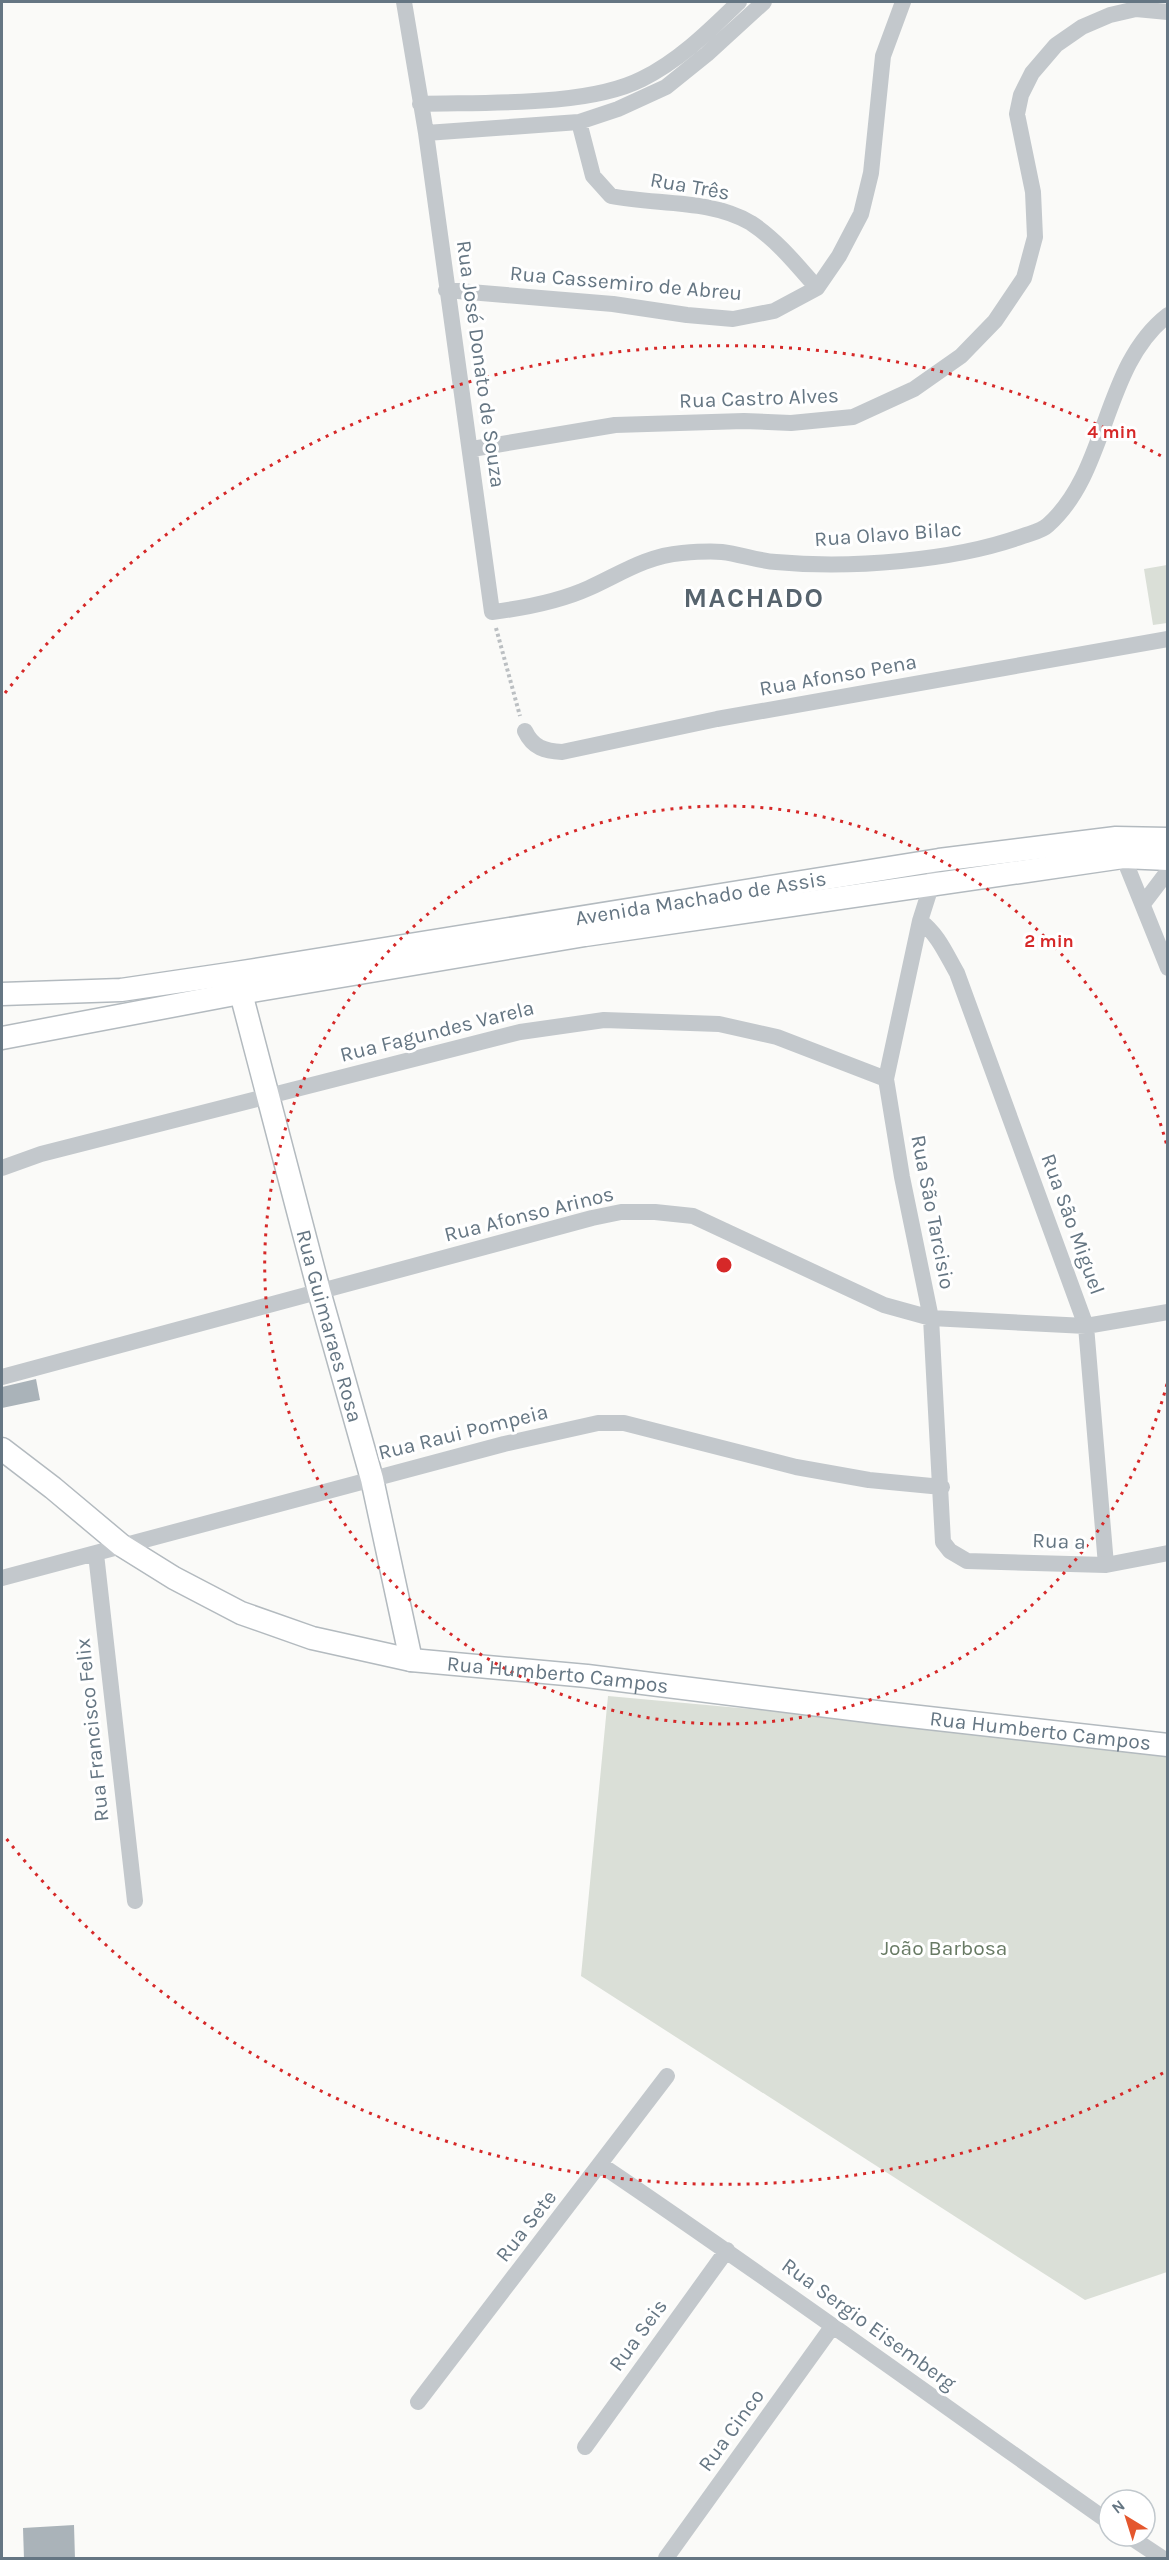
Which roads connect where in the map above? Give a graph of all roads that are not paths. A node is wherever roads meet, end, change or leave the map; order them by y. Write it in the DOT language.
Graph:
graph roads {
  1 [pos="404,2"];
  2 [pos="739,2"];
  3 [pos="764,2"];
  4 [pos="903,2"];
  5 [pos="1167,12"];
  6 [pos="420,104"];
  7 [pos="579,122"];
  8 [pos="426,133"];
  9 [pos="817,288"];
  10 [pos="446,290"];
  11 [pos="1167,315"];
  12 [pos="471,449"];
  13 [pos="492,612"];
  14 [pos="1167,639"];
  15 [pos="525,731"];
  16 [pos="1167,839"];
  17 [pos="1120,847"];
  18 [pos="1167,859"];
  19 [pos="939,860"];
  20 [pos="1167,871"];
  21 [pos="931,885"];
  22 [pos="1143,904"];
  23 [pos="920,921"];
  24 [pos="1167,968"];
  25 [pos="238,983"];
  26 [pos="2,994"];
  27 [pos="2,1038"];
  28 [pos="886,1079"];
  29 [pos="267,1096"];
  30 [pos="2,1168"];
  31 [pos="319,1291"];
  32 [pos="1167,1312"];
  33 [pos="931,1318"];
  34 [pos="1086,1326"];
  35 [pos="2,1377"];
  36 [pos="2,1449"];
  37 [pos="372,1479"];
  38 [pos="942,1487"];
  39 [pos="120,1545"];
  40 [pos="950,1551"];
  41 [pos="1167,1553"];
  42 [pos="96,1554"];
  43 [pos="1106,1564"];
  44 [pos="2,1578"];
  45 [pos="411,1660"];
  46 [pos="1167,1745"];
  47 [pos="135,1900"];
  48 [pos="668,2076"];
  49 [pos="601,2165"];
  50 [pos="728,2250"];
  51 [pos="832,2327"];
  52 [pos="418,2402"];
  53 [pos="585,2447"];
  54 [pos="1097,2514"];
  55 [pos="1147,2548"];
  56 [pos="666,2559"];
  57 [pos="1162,2559"];
  1 -- 6 [label="street, Rua José Donato de Souza"];
  2 -- 6 [label="street"];
  3 -- 7 [label="street"];
  4 -- 9 [label="street, Rua Cassemiro de Abreu"];
  5 -- 12 [label="street, Rua Castro Alves"];
  6 -- 8 [label="street, Rua José Donato de Souza"];
  7 -- 8 [label="street"];
  7 -- 9 [label="street, Rua Três"];
  8 -- 10 [label="street, Rua José Donato de Souza"];
  9 -- 10 [label="street, Rua Cassemiro de Abreu"];
  10 -- 12 [label="street, Rua José Donato de Souza"];
  11 -- 13 [label="street, Rua Olavo Bilac"];
  12 -- 13 [label="street, Rua José Donato de Souza"];
  14 -- 15 [label="street, Rua Afonso Pena"];
  16 -- 17 [label="street, Avenida Machado de Assis"];
  17 -- 18 [label="street, Avenida Machado de Assis"];
  17 -- 19 [label="street, Avenida Machado de Assis"];
  17 -- 21 [label="street, Avenida Machado de Assis"];
  17 -- 22 [label="street"];
  19 -- 21 [label="street, Rua São Tarcisio"];
  19 -- 25 [label="street, Avenida Machado de Assis"];
  20 -- 22 [label="street"];
  21 -- 23 [label="street, Rua São Tarcisio"];
  21 -- 25 [label="street, Avenida Machado de Assis"];
  22 -- 24 [label="street"];
  23 -- 28 [label="street, Rua São Tarcisio"];
  23 -- 34 [label="street, Rua São Miguel"];
  25 -- 26 [label="street, Avenida Machado de Assis"];
  25 -- 27 [label="street, Avenida Machado de Assis"];
  25 -- 29 [label="street, Rua Guimaraes Rosa"];
  28 -- 29 [label="street, Rua Fagundes Varela"];
  28 -- 33 [label="street, Rua São Tarcisio"];
  29 -- 30 [label="street, Rua Fagundes Varela"];
  29 -- 31 [label="street, Rua Guimaraes Rosa"];
  31 -- 33 [label="street, Rua Afonso Arinos"];
  31 -- 35 [label="street, Rua Afonso Arinos"];
  31 -- 37 [label="street, Rua Guimaraes Rosa"];
  32 -- 34 [label="street, Rua Afonso Arinos"];
  33 -- 34 [label="street, Rua Afonso Arinos"];
  33 -- 38 [label="street, Rua São Tarcisio"];
  34 -- 43 [label="street, Rua São Miguel"];
  36 -- 39 [label="street, Rua Humberto Campos"];
  37 -- 38 [label="street, Rua Raui Pompeia"];
  37 -- 39 [label="street, Rua Raui Pompeia"];
  37 -- 45 [label="street, Rua Guimaraes Rosa"];
  38 -- 40 [label="street, Rua São Tarcisio"];
  39 -- 42 [label="street, Rua Raui Pompeia"];
  39 -- 45 [label="street, Rua Humberto Campos"];
  40 -- 43 [label="street, Rua a"];
  41 -- 43 [label="street, Rua a"];
  42 -- 44 [label="street, Rua Raui Pompeia"];
  42 -- 47 [label="street, Rua Francisco Felix"];
  45 -- 46 [label="street, Rua Humberto Campos"];
  48 -- 49 [label="street, Rua Sete"];
  49 -- 50 [label="street, Rua Sergio Eisemberg"];
  49 -- 52 [label="street, Rua Sete"];
  50 -- 51 [label="street, Rua Sergio Eisemberg"];
  50 -- 53 [label="street, Rua Seis"];
  51 -- 54 [label="street, Rua Sergio Eisemberg"];
  51 -- 56 [label="street, Rua Cinco"];
  55 -- 57 [label="street"];
}
